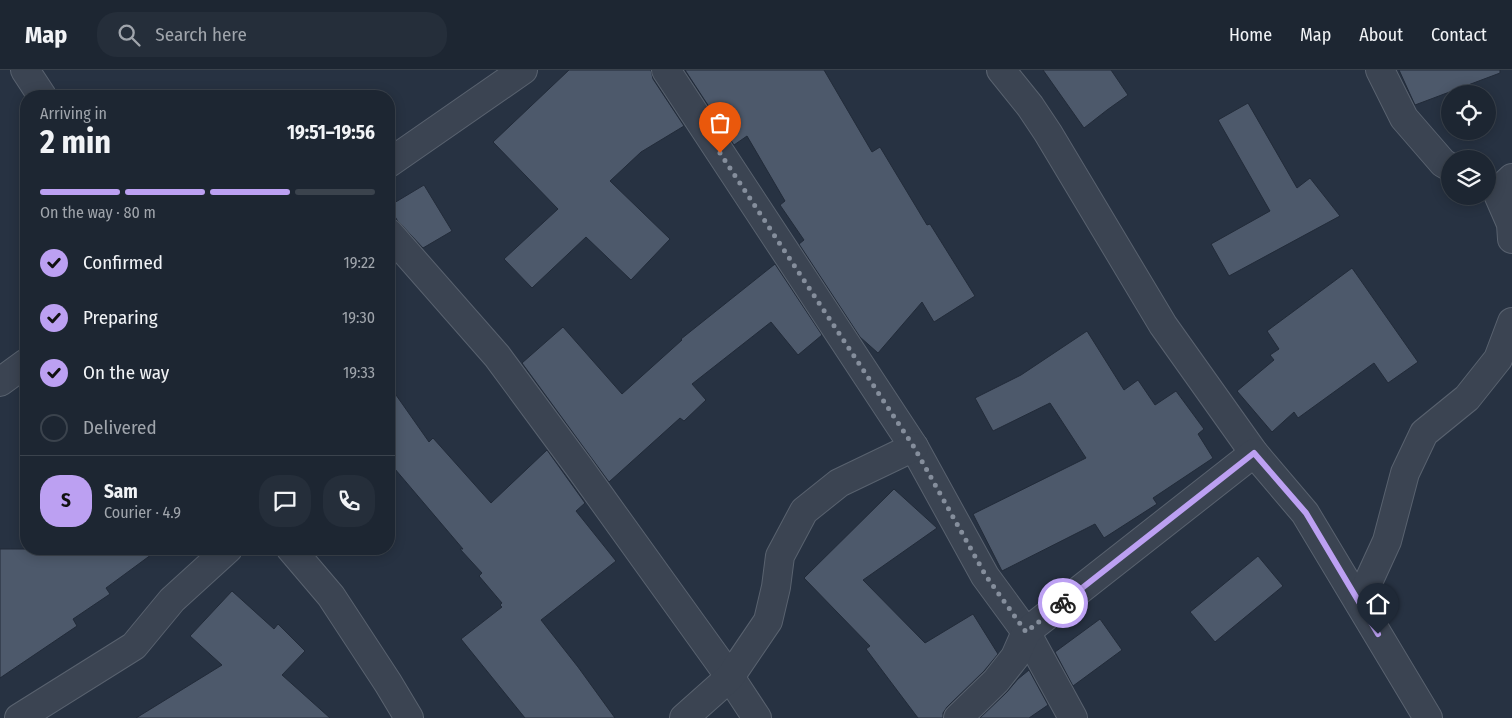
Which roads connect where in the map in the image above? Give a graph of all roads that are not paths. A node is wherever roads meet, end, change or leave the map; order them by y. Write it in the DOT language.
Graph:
graph roads {
  1 [pos="25,70"];
  2 [pos="523,70"];
  3 [pos="666,70"];
  4 [pos="1001,70"];
  5 [pos="1380,70"];
  6 [pos="38,90"];
  7 [pos="395,159"];
  8 [pos="1441,161"];
  9 [pos="1499,185"];
  10 [pos="1512,239"];
  11 [pos="395,240"];
  12 [pos="1512,322"];
  13 [pos="20,367"];
  14 [pos="0,382"];
  15 [pos="914,447"];
  16 [pos="1254,453"];
  17 [pos="221,555"];
  18 [pos="296,555"];
  19 [pos="1358,602"];
  20 [pos="1026,632"];
  21 [pos="730,677"];
  22 [pos="20,718"];
  23 [pos="409,718"];
  24 [pos="684,718"];
  25 [pos="757,718"];
  26 [pos="958,718"];
  27 [pos="1073,718"];
  28 [pos="1428,718"];
  1 -- 6 [label="street"];
  2 -- 7 [label="street"];
  3 -- 15 [label="street"];
  4 -- 16 [label="street"];
  5 -- 8 [label="street"];
  9 -- 10 [label="street"];
  11 -- 21 [label="street"];
  12 -- 19 [label="street"];
  13 -- 14 [label="street"];
  15 -- 20 [label="street"];
  15 -- 21 [label="street"];
  16 -- 19 [label="street"];
  16 -- 20 [label="street"];
  17 -- 22 [label="street"];
  18 -- 23 [label="street"];
  19 -- 28 [label="street"];
  20 -- 26 [label="street"];
  20 -- 27 [label="street"];
  21 -- 24 [label="street"];
  21 -- 25 [label="street"];
}
